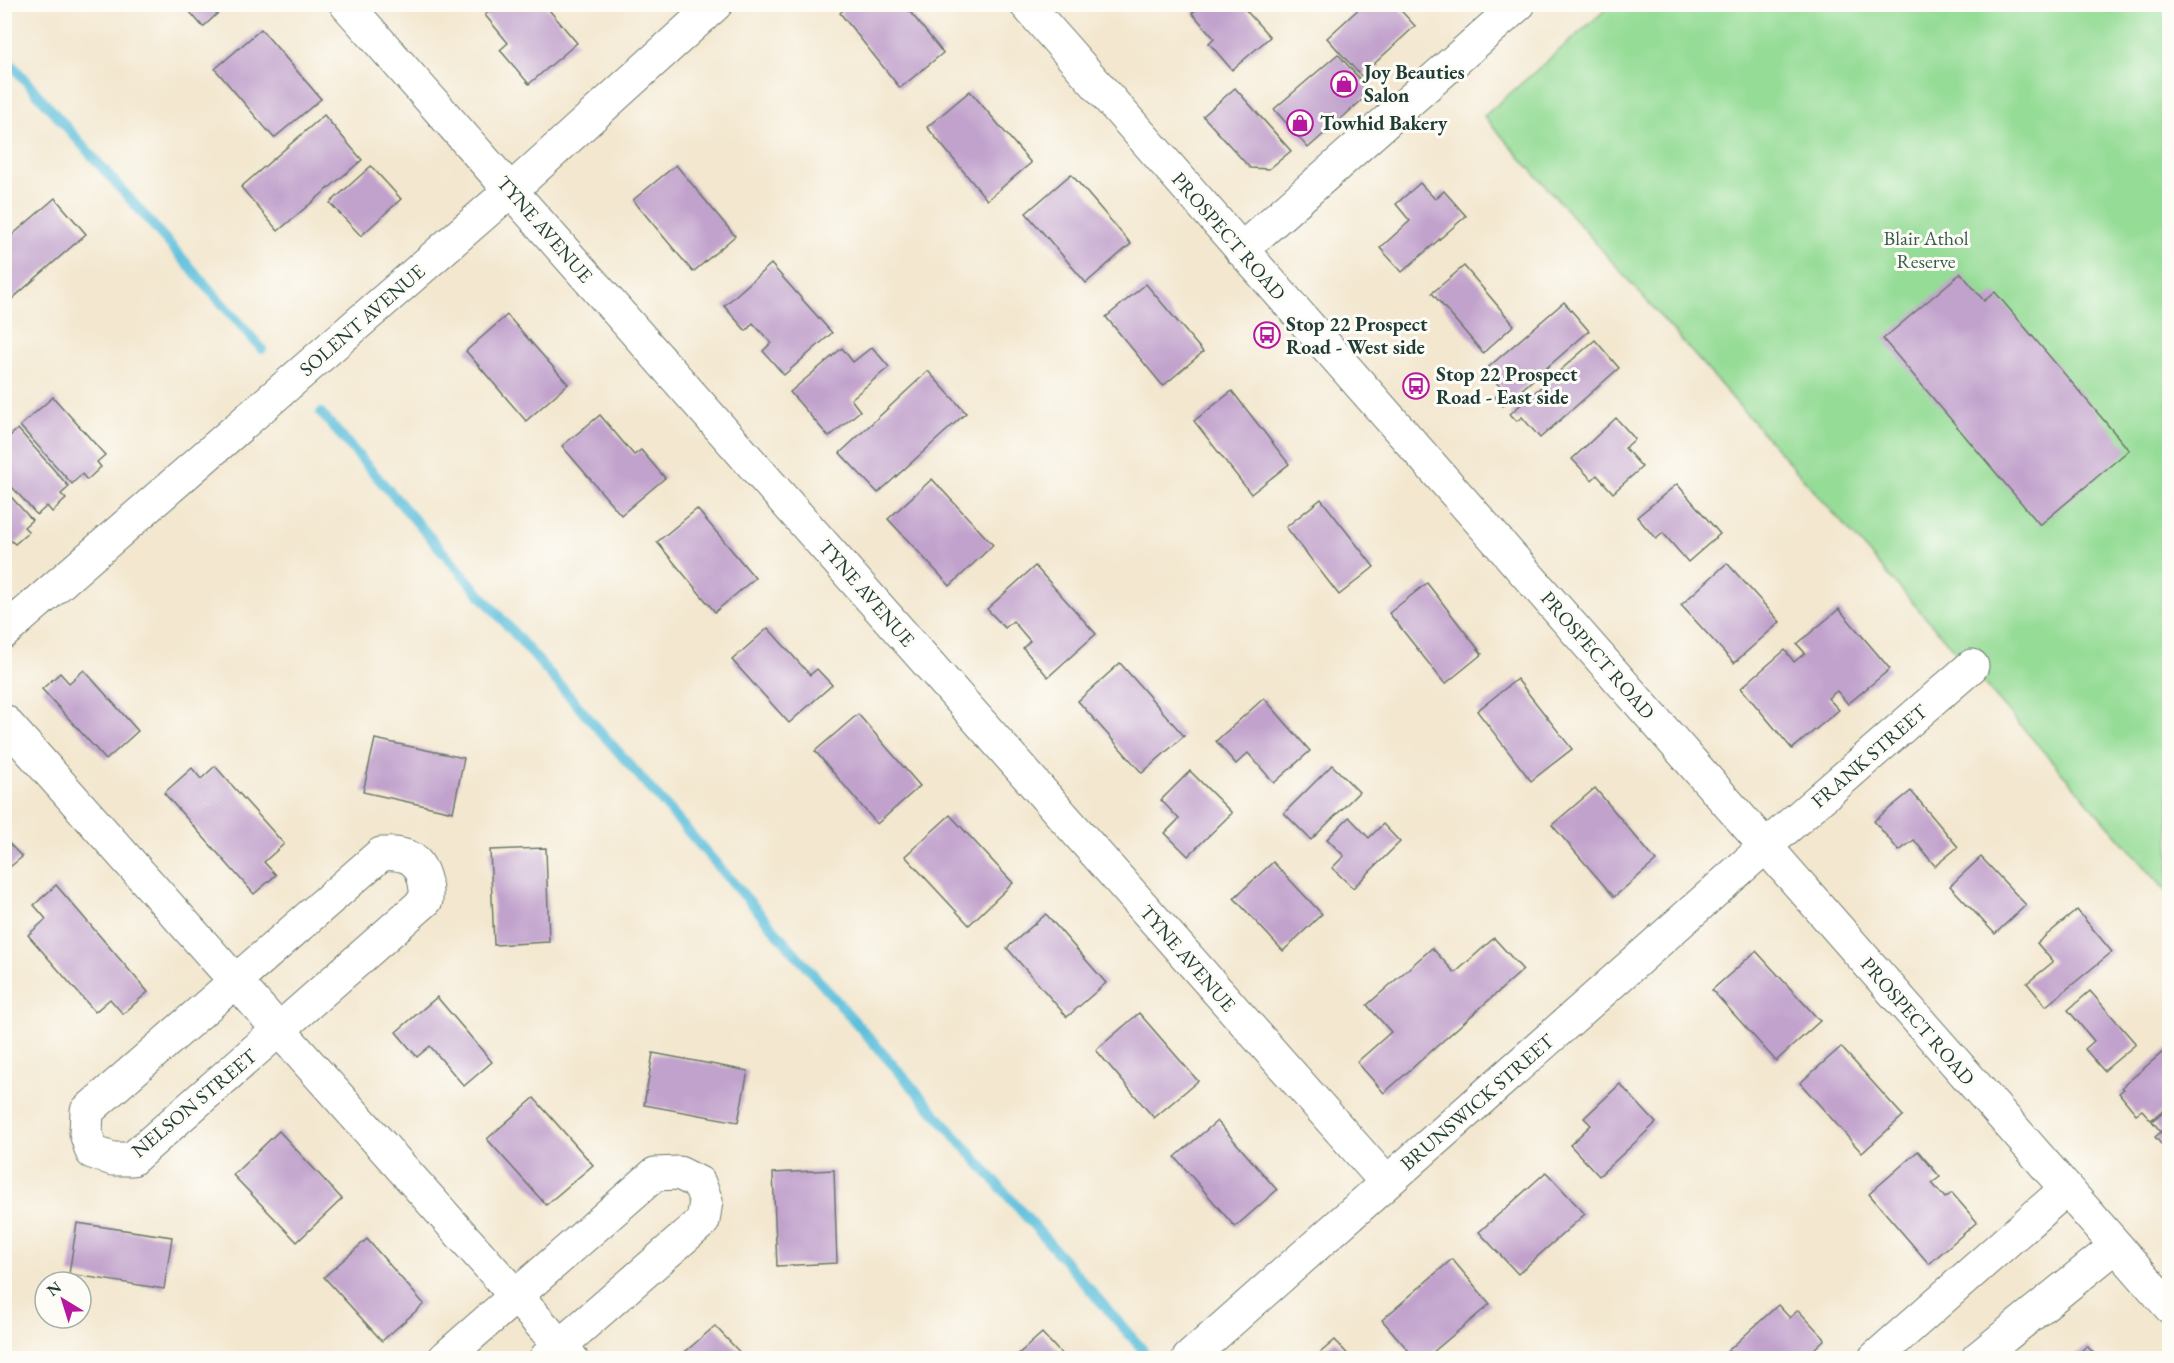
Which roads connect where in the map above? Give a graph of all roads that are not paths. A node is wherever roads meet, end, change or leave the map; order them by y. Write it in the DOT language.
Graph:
graph roads {
  1 [pos="346,4"];
  2 [pos="716,4"];
  3 [pos="1026,4"];
  4 [pos="1519,4"];
  5 [pos="511,190"];
  6 [pos="1241,250"];
  7 [pos="4,632"];
  8 [pos="1972,666"];
  9 [pos="4,721"];
  10 [pos="1766,846"];
  11 [pos="236,981"];
  12 [pos="279,1030"];
  13 [pos="1386,1182"];
  14 [pos="2066,1189"];
  15 [pos="2116,1246"];
  16 [pos="515,1297"];
  17 [pos="2169,1307"];
  18 [pos="559,1355"];
  19 [pos="445,1359"];
  20 [pos="1190,1359"];
  21 [pos="1875,1359"];
  22 [pos="1978,1359"];
  1 -- 5 [label="street, TYNE AVENUE"];
  2 -- 5 [label="street, SOLENT AVENUE"];
  3 -- 6 [label="street, PROSPECT ROAD"];
  4 -- 6 [label="street"];
  5 -- 7 [label="street, SOLENT AVENUE"];
  5 -- 13 [label="street, TYNE AVENUE"];
  6 -- 10 [label="street, PROSPECT ROAD"];
  8 -- 10 [label="street, FRANK STREET"];
  9 -- 11 [label="street"];
  10 -- 13 [label="street, BRUNSWICK STREET"];
  10 -- 14 [label="street, PROSPECT ROAD"];
  11 -- 12 [label="street"];
  11 -- 12 [label="street, NELSON STREET"];
  11 -- 12 [label="street, NELSON STREET"];
  12 -- 16 [label="street"];
  13 -- 20 [label="street, BRUNSWICK STREET"];
  14 -- 15 [label="street, PROSPECT ROAD"];
  14 -- 21 [label="street"];
  15 -- 17 [label="street, PROSPECT ROAD"];
  15 -- 22 [label="street"];
  16 -- 18 [label="street"];
  16 -- 18 [label="street"];
  16 -- 19 [label="street"];
}
